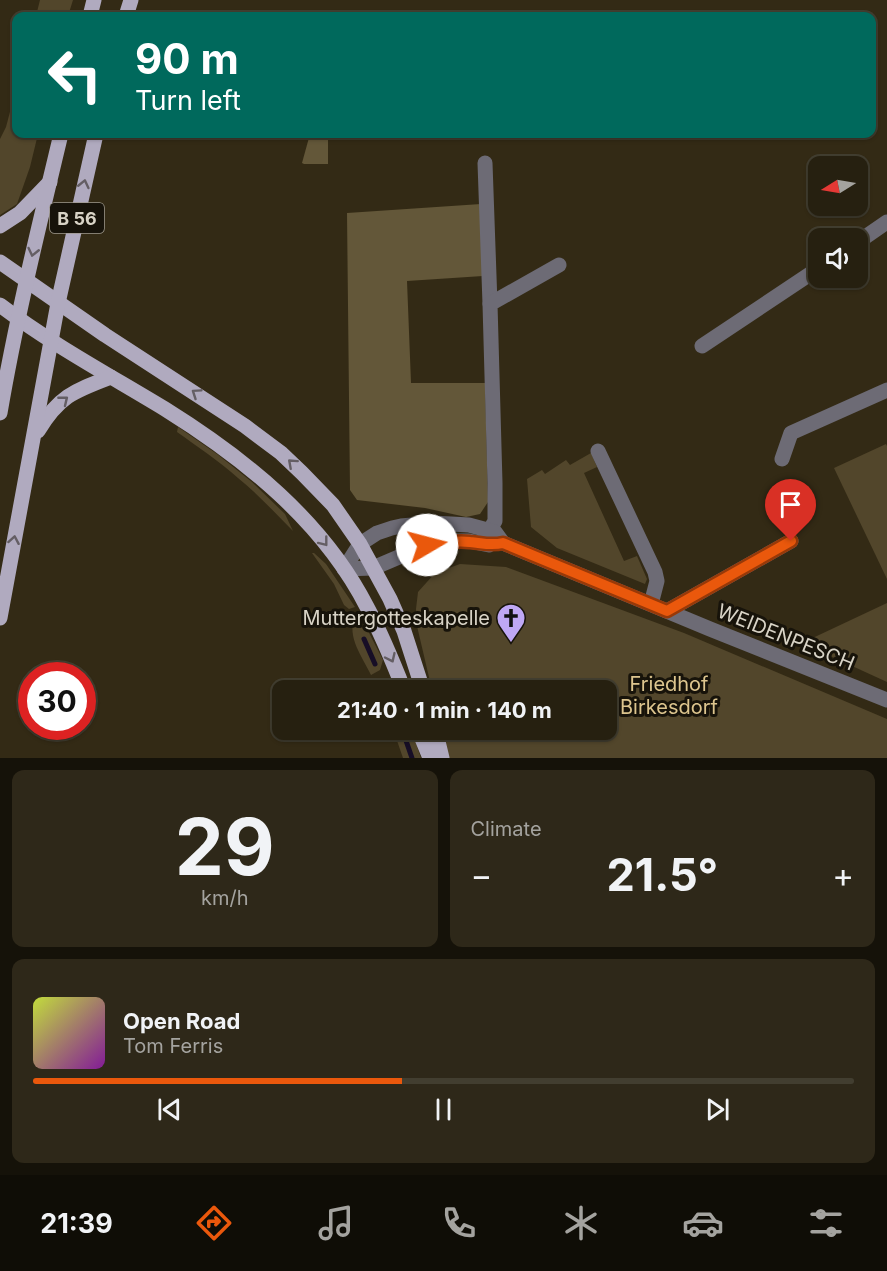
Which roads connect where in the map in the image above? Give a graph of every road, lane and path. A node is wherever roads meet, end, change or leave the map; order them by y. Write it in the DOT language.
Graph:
graph roads {
  1 [pos="60,138"];
  2 [pos="95,138"];
  3 [pos="485,163"];
  4 [pos="50,182"];
  5 [pos="887,222"];
  6 [pos="0,226"];
  7 [pos="868,235"];
  8 [pos="0,262"];
  9 [pos="559,264"];
  10 [pos="808,275"];
  11 [pos="27,281"];
  12 [pos="58,303"];
  13 [pos="490,304"];
  14 [pos="0,305"];
  15 [pos="18,319"];
  16 [pos="51,340"];
  17 [pos="702,346"];
  18 [pos="111,377"];
  19 [pos="887,390"];
  20 [pos="0,413"];
  21 [pos="32,441"];
  22 [pos="598,451"];
  23 [pos="782,459"];
  24 [pos="485,537"];
  25 [pos="791,541"];
  26 [pos="360,544"];
  27 [pos="373,568"];
  28 [pos="344,569"];
  29 [pos="651,604"];
  30 [pos="667,611"];
  31 [pos="0,618"];
  32 [pos="400,680"];
  33 [pos="420,680"];
  34 [pos="887,700"];
  35 [pos="423,740"];
  36 [pos="438,740"];
  37 [pos="430,758"];
  38 [pos="442,758"];
  1 -- 4 [label="main road, B 56"];
  12 -- 2 [label="main road, B 56, one-way"];
  3 -- 13 [label="street"];
  4 -- 6 [label="main road"];
  4 -- 11 [label="main road, B 56, one-way"];
  5 -- 7 [label="street"];
  8 -- 11 [label="main road"];
  9 -- 13 [label="street"];
  10 -- 17 [label="street"];
  11 -- 12 [label="main road"];
  11 -- 15 [label="main road, B 56"];
  12 -- 16 [label="main road, B 56"];
  26 -- 12 [label="main road, one-way"];
  13 -- 24 [label="street"];
  14 -- 15 [label="main road"];
  15 -- 16 [label="main road"];
  15 -- 20 [label="main road, B 56"];
  16 -- 18 [label="main road"];
  16 -- 21 [label="main road, B 56"];
  21 -- 18 [label="main road, one-way"];
  18 -- 28 [label="main road, one-way"];
  19 -- 23 [label="street"];
  31 -- 21 [label="main road, B 56, one-way"];
  22 -- 29 [label="street"];
  24 -- 26 [label="street"];
  24 -- 27 [label="street"];
  24 -- 29 [label="street, WEIDENPESCH"];
  25 -- 30 [label="street"];
  26 -- 27 [label="main road"];
  26 -- 28 [label="street"];
  27 -- 28 [label="street"];
  27 -- 33 [label="main road"];
  28 -- 32 [label="main road, one-way"];
  29 -- 30 [label="street, WEIDENPESCH"];
  30 -- 34 [label="street, WEIDENPESCH"];
  35 -- 37 [label="main road"];
  36 -- 38 [label="main road"];
}
